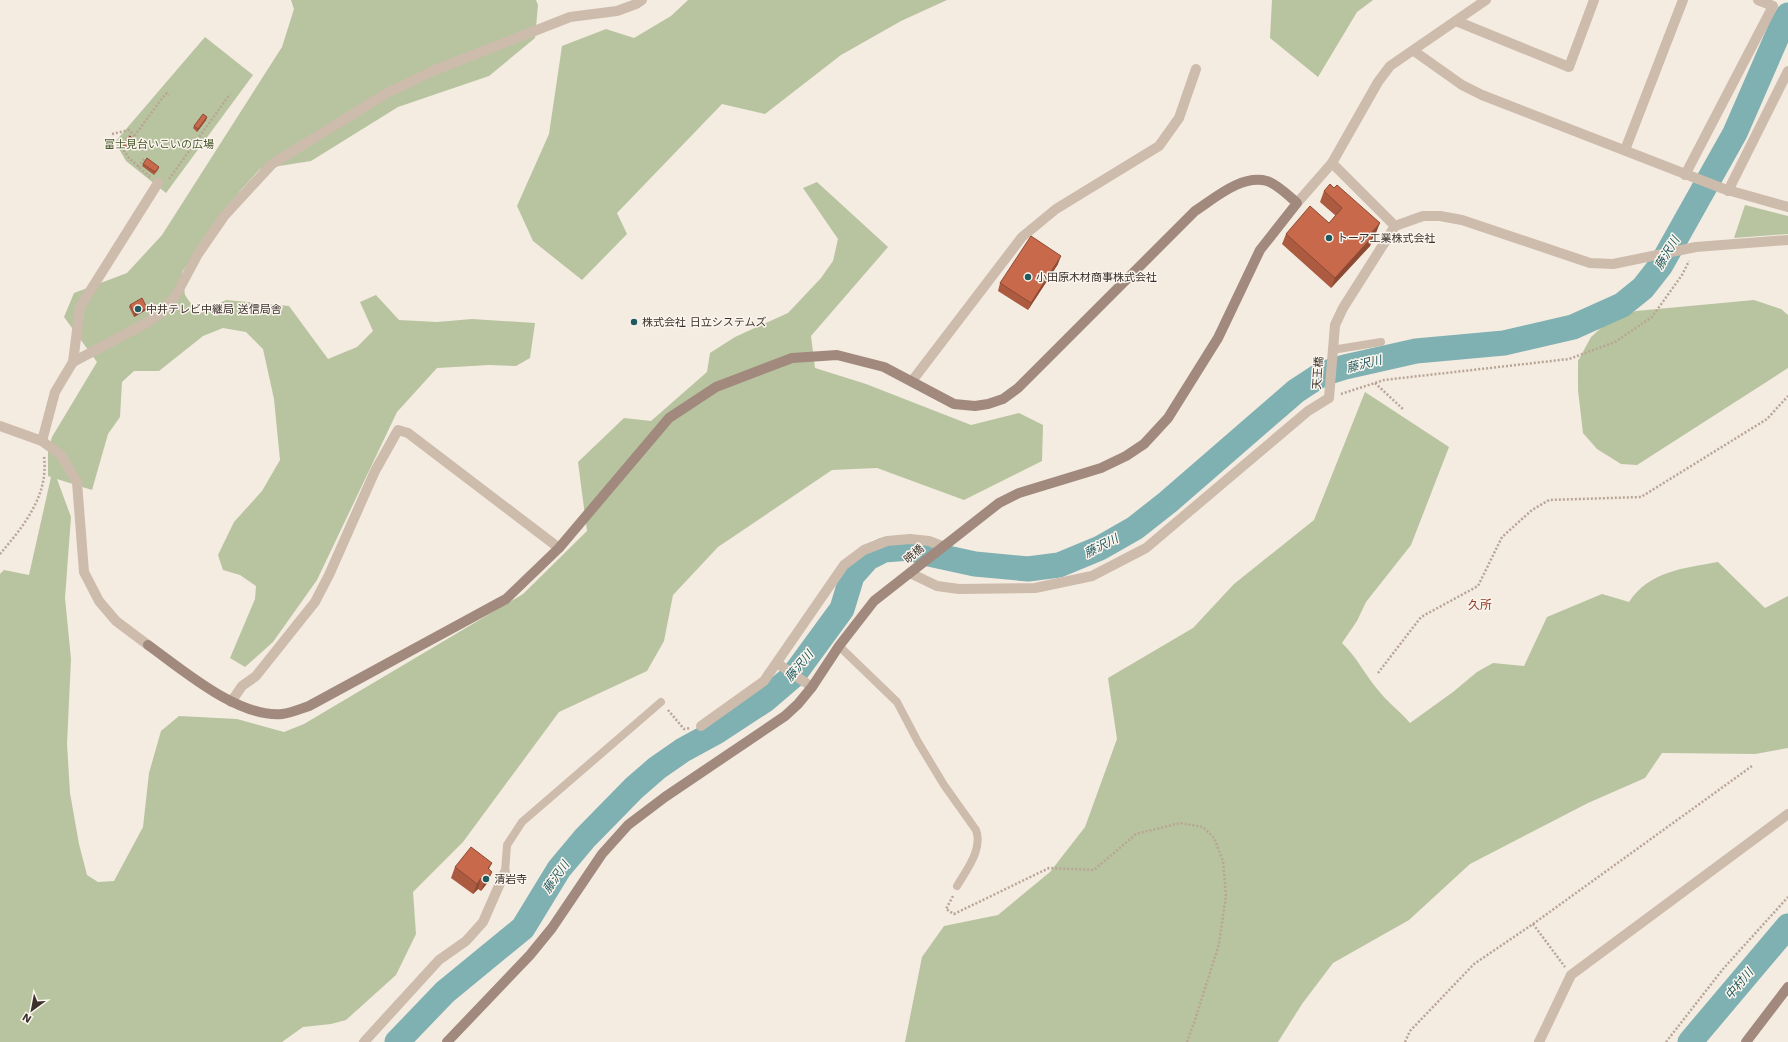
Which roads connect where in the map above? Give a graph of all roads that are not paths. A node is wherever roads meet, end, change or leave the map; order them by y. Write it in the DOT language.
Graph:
graph roads {
  1 [pos="642,0"];
  2 [pos="1486,0"];
  3 [pos="1594,0"];
  4 [pos="1683,0"];
  5 [pos="1758,0"];
  6 [pos="1775,3"];
  7 [pos="1456,21"];
  8 [pos="1414,51"];
  9 [pos="1196,70"];
  10 [pos="1788,71"];
  11 [pos="1625,150"];
  12 [pos="1332,163"];
  13 [pos="1688,176"];
  14 [pos="158,183"];
  15 [pos="1726,190"];
  16 [pos="1297,203"];
  17 [pos="1788,207"];
  18 [pos="1395,226"];
  19 [pos="1788,240"];
  20 [pos="1381,342"];
  21 [pos="1332,350"];
  22 [pos="73,362"];
  23 [pos="912,381"];
  24 [pos="0,426"];
  25 [pos="42,441"];
  26 [pos="942,546"];
  27 [pos="558,548"];
  28 [pos="906,576"];
  29 [pos="839,646"];
  30 [pos="778,664"];
  31 [pos="807,684"];
  32 [pos="231,702"];
  33 [pos="661,702"];
  34 [pos="701,726"];
  35 [pos="1788,814"];
  36 [pos="505,872"];
  37 [pos="958,886"];
  38 [pos="1788,988"];
  39 [pos="364,1042"];
  40 [pos="447,1042"];
  41 [pos="1539,1042"];
  42 [pos="1746,1042"];
  1 -- 22 [label="street"];
  2 -- 7 [label="street"];
  3 -- 7 [label="street"];
  4 -- 11 [label="street"];
  5 -- 6 [label="street"];
  6 -- 13 [label="street"];
  7 -- 8 [label="street"];
  8 -- 11 [label="street"];
  8 -- 12 [label="street"];
  9 -- 23 [label="street"];
  10 -- 15 [label="street"];
  11 -- 13 [label="street"];
  12 -- 16 [label="street"];
  12 -- 18 [label="street"];
  13 -- 15 [label="street"];
  14 -- 22 [label="street"];
  15 -- 17 [label="street"];
  16 -- 23 [label="street"];
  16 -- 26 [label="street, 暁橋"];
  18 -- 19 [label="street"];
  18 -- 21 [label="street, 天王橋"];
  20 -- 21 [label="lane"];
  21 -- 28 [label="street, 天王橋"];
  22 -- 25 [label="street"];
  23 -- 27 [label="street"];
  24 -- 25 [label="street"];
  25 -- 32 [label="street"];
  26 -- 28 [label="street, 暁橋"];
  26 -- 30 [label="street"];
  27 -- 32 [label="street"];
  27 -- 32 [label="street"];
  28 -- 29 [label="street, 暁橋"];
  29 -- 31 [label="street, 暁橋"];
  29 -- 37 [label="lane"];
  30 -- 31 [label="street"];
  30 -- 34 [label="street"];
  31 -- 40 [label="street, 暁橋"];
  33 -- 36 [label="lane"];
  35 -- 41 [label="street"];
  36 -- 39 [label="street"];
  38 -- 42 [label="street"];
}
